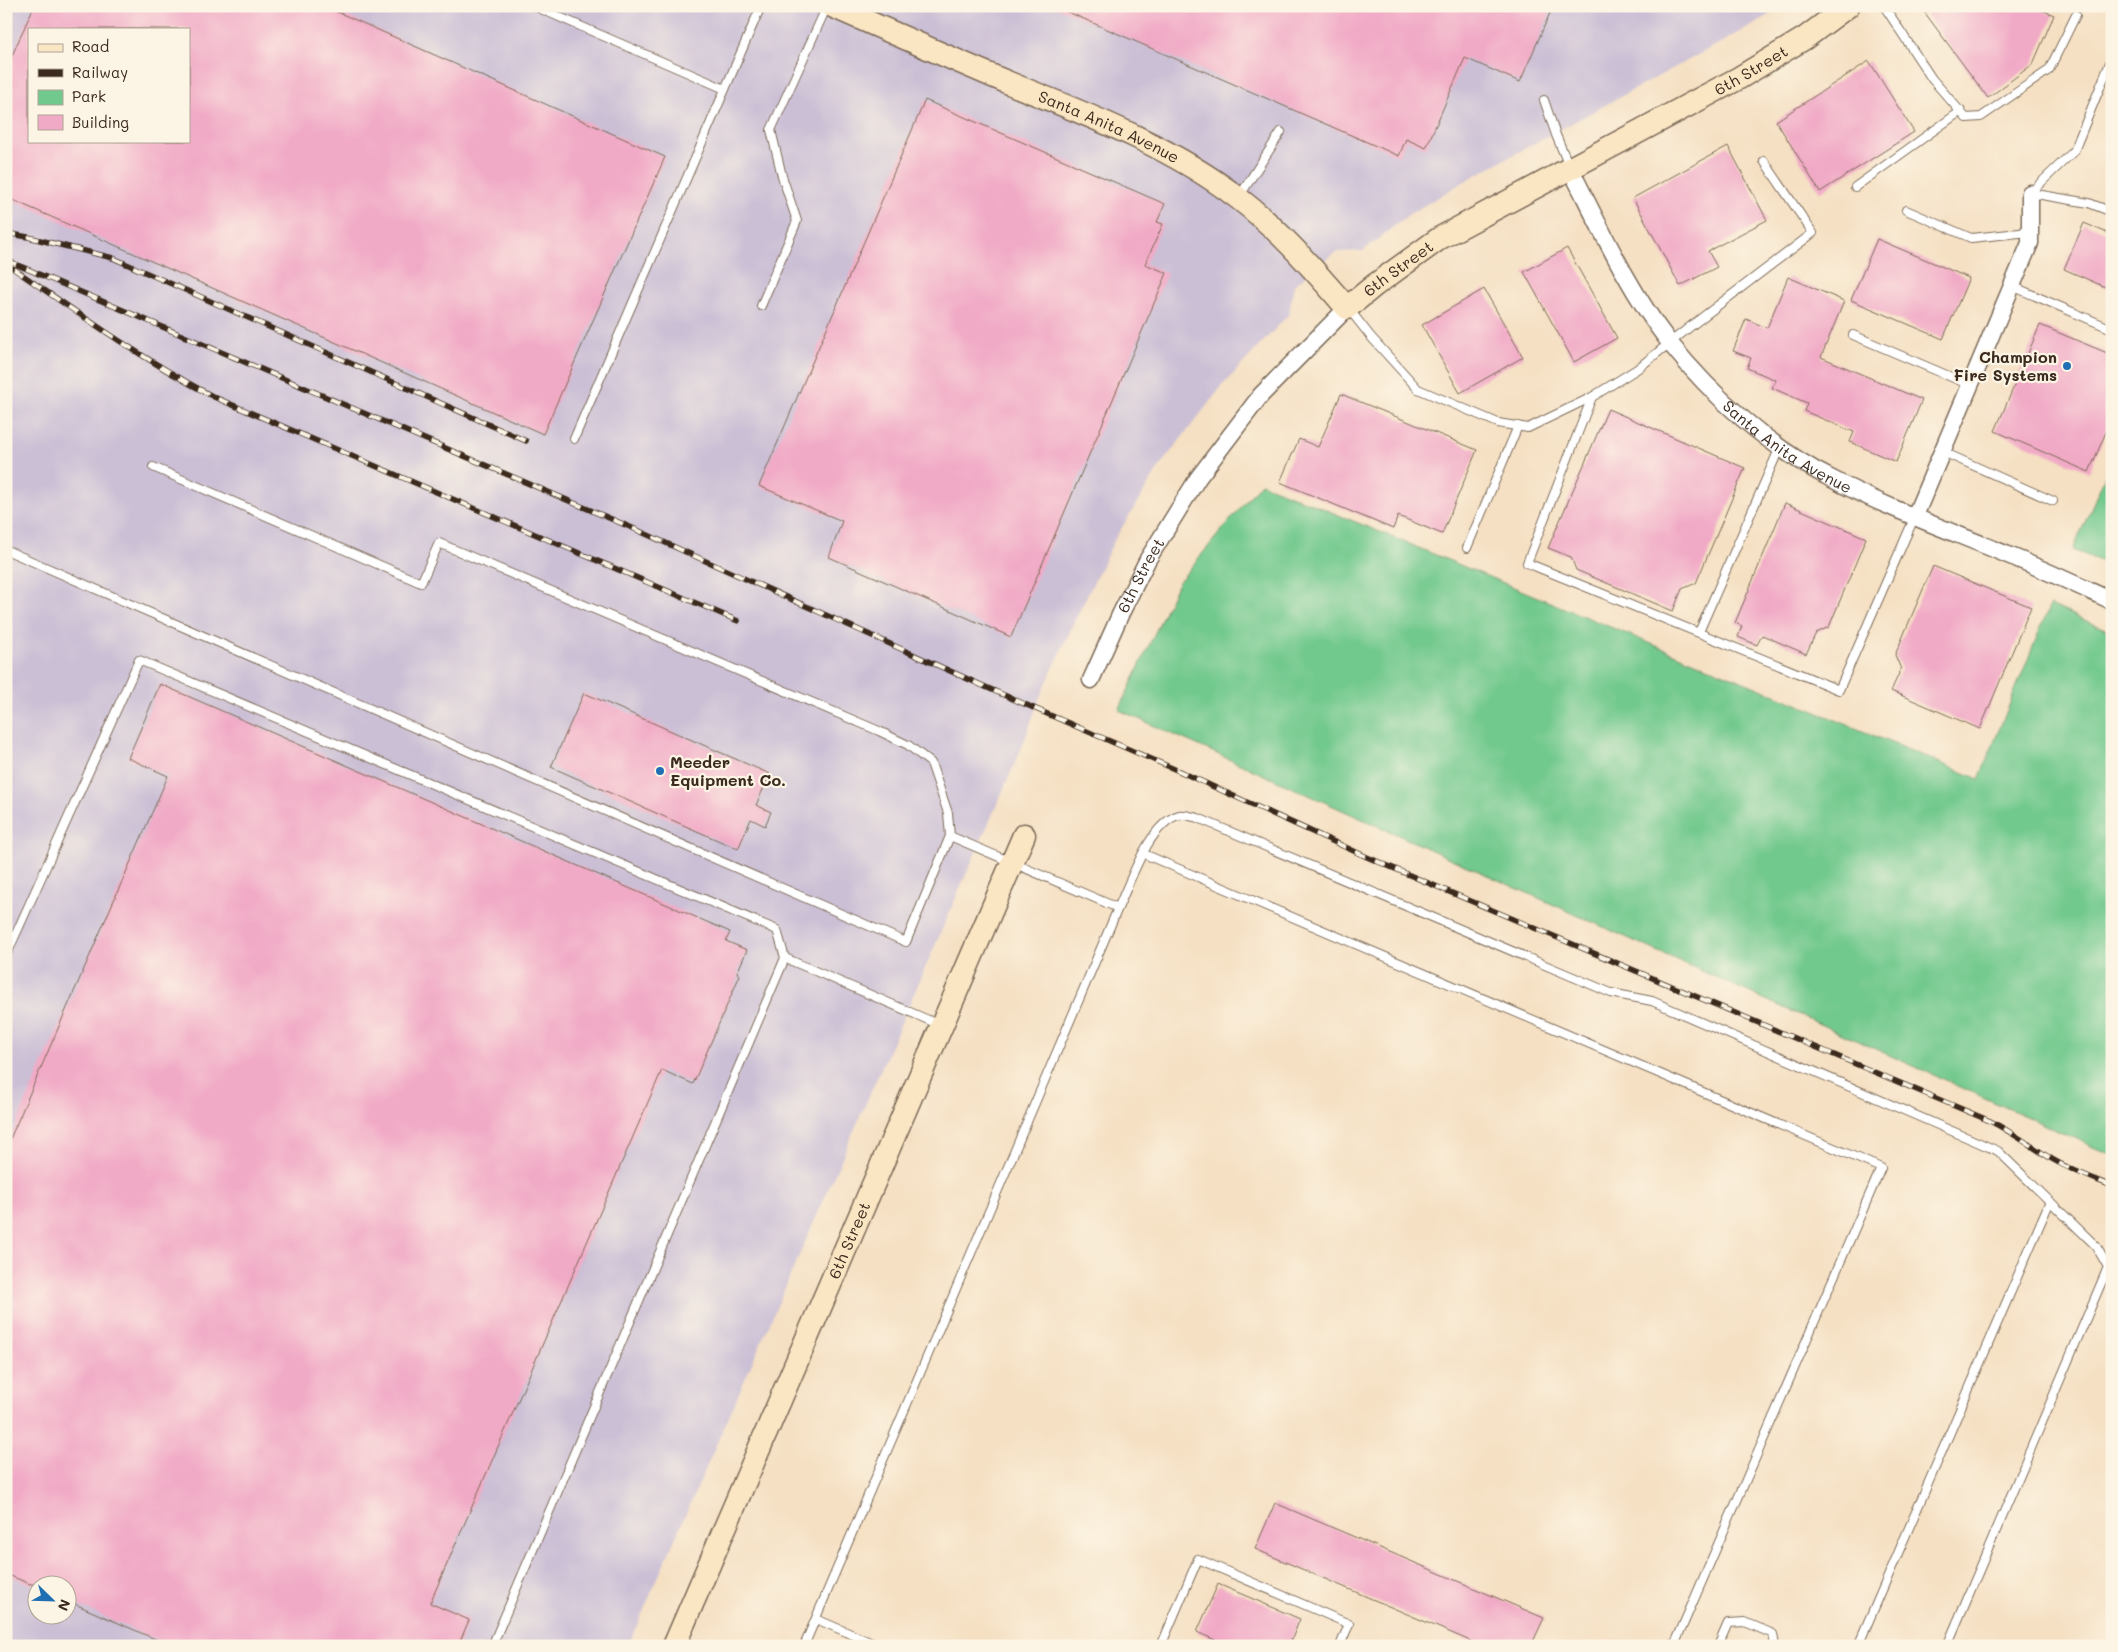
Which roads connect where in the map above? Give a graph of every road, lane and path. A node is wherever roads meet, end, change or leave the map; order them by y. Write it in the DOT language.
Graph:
graph roads {
  1 [pos="534,6"];
  2 [pos="760,6"];
  3 [pos="827,6"];
  4 [pos="832,6"];
  5 [pos="1848,6"];
  6 [pos="1884,6"];
  7 [pos="2076,15"];
  8 [pos="2112,58"];
  9 [pos="725,89"];
  10 [pos="1544,100"];
  11 [pos="1961,111"];
  12 [pos="1281,132"];
  13 [pos="1764,160"];
  14 [pos="1570,168"];
  15 [pos="1855,187"];
  16 [pos="2030,193"];
  17 [pos="1238,198"];
  18 [pos="1906,210"];
  19 [pos="2112,212"];
  20 [pos="2029,232"];
  21 [pos="2012,286"];
  22 [pos="761,306"];
  23 [pos="1348,308"];
  24 [pos="2112,329"];
  25 [pos="1853,335"];
  26 [pos="1670,342"];
  27 [pos="1970,385"];
  28 [pos="1592,397"];
  29 [pos="1518,426"];
  30 [pos="574,439"];
  31 [pos="1780,446"];
  32 [pos="1942,452"];
  33 [pos="153,467"];
  34 [pos="2053,501"];
  35 [pos="1915,516"];
  36 [pos="1468,548"];
  37 [pos="6,550"];
  38 [pos="2112,600"];
  39 [pos="1698,632"];
  40 [pos="1091,680"];
  41 [pos="1024,834"];
  42 [pos="950,836"];
  43 [pos="1144,854"];
  44 [pos="1012,863"];
  45 [pos="1118,908"];
  46 [pos="6,956"];
  47 [pos="785,958"];
  48 [pos="942,1025"];
  49 [pos="2050,1201"];
  50 [pos="2110,1268"];
  51 [pos="816,1619"];
  52 [pos="492,1646"];
  53 [pos="674,1646"];
  54 [pos="804,1646"];
  55 [pos="879,1646"];
  56 [pos="1161,1646"];
  57 [pos="1340,1646"];
  58 [pos="1674,1646"];
  59 [pos="1718,1646"];
  60 [pos="1775,1646"];
  61 [pos="1858,1646"];
  62 [pos="1947,1646"];
  1 -- 9 [label="lane"];
  2 -- 9 [label="lane"];
  3 -- 22 [label="lane"];
  4 -- 17 [label="street, Santa Anita Avenue"];
  5 -- 14 [label="street, 6th Street"];
  6 -- 11 [label="lane"];
  7 -- 11 [label="lane"];
  8 -- 16 [label="lane"];
  9 -- 30 [label="lane"];
  10 -- 14 [label="lane"];
  11 -- 15 [label="lane"];
  12 -- 17 [label="lane"];
  13 -- 26 [label="lane"];
  14 -- 23 [label="street, 6th Street"];
  14 -- 26 [label="street, Santa Anita Avenue"];
  16 -- 19 [label="lane"];
  16 -- 20 [label="street"];
  17 -- 23 [label="street, Santa Anita Avenue"];
  18 -- 20 [label="lane"];
  20 -- 21 [label="street"];
  21 -- 24 [label="lane"];
  21 -- 27 [label="street"];
  23 -- 29 [label="lane"];
  23 -- 40 [label="street, 6th Street"];
  25 -- 27 [label="lane"];
  26 -- 28 [label="lane"];
  26 -- 31 [label="street, Santa Anita Avenue"];
  27 -- 32 [label="street"];
  28 -- 29 [label="lane"];
  28 -- 39 [label="lane"];
  29 -- 36 [label="lane"];
  31 -- 35 [label="street, Santa Anita Avenue"];
  31 -- 39 [label="lane"];
  32 -- 34 [label="lane"];
  32 -- 35 [label="street"];
  33 -- 42 [label="lane"];
  35 -- 38 [label="street, Santa Anita Avenue"];
  35 -- 39 [label="lane"];
  37 -- 42 [label="lane"];
  41 -- 44 [label="street, 6th Street"];
  42 -- 44 [label="lane"];
  43 -- 45 [label="lane"];
  43 -- 49 [label="lane"];
  43 -- 58 [label="lane"];
  44 -- 45 [label="lane"];
  44 -- 48 [label="street, 6th Street"];
  45 -- 51 [label="lane"];
  46 -- 47 [label="lane"];
  47 -- 48 [label="lane"];
  47 -- 52 [label="lane"];
  48 -- 53 [label="street, 6th Street"];
  49 -- 50 [label="lane"];
  49 -- 61 [label="lane"];
  50 -- 62 [label="lane"];
  51 -- 54 [label="lane"];
  51 -- 55 [label="lane"];
  56 -- 57 [label="lane"];
  59 -- 60 [label="lane"];
}
